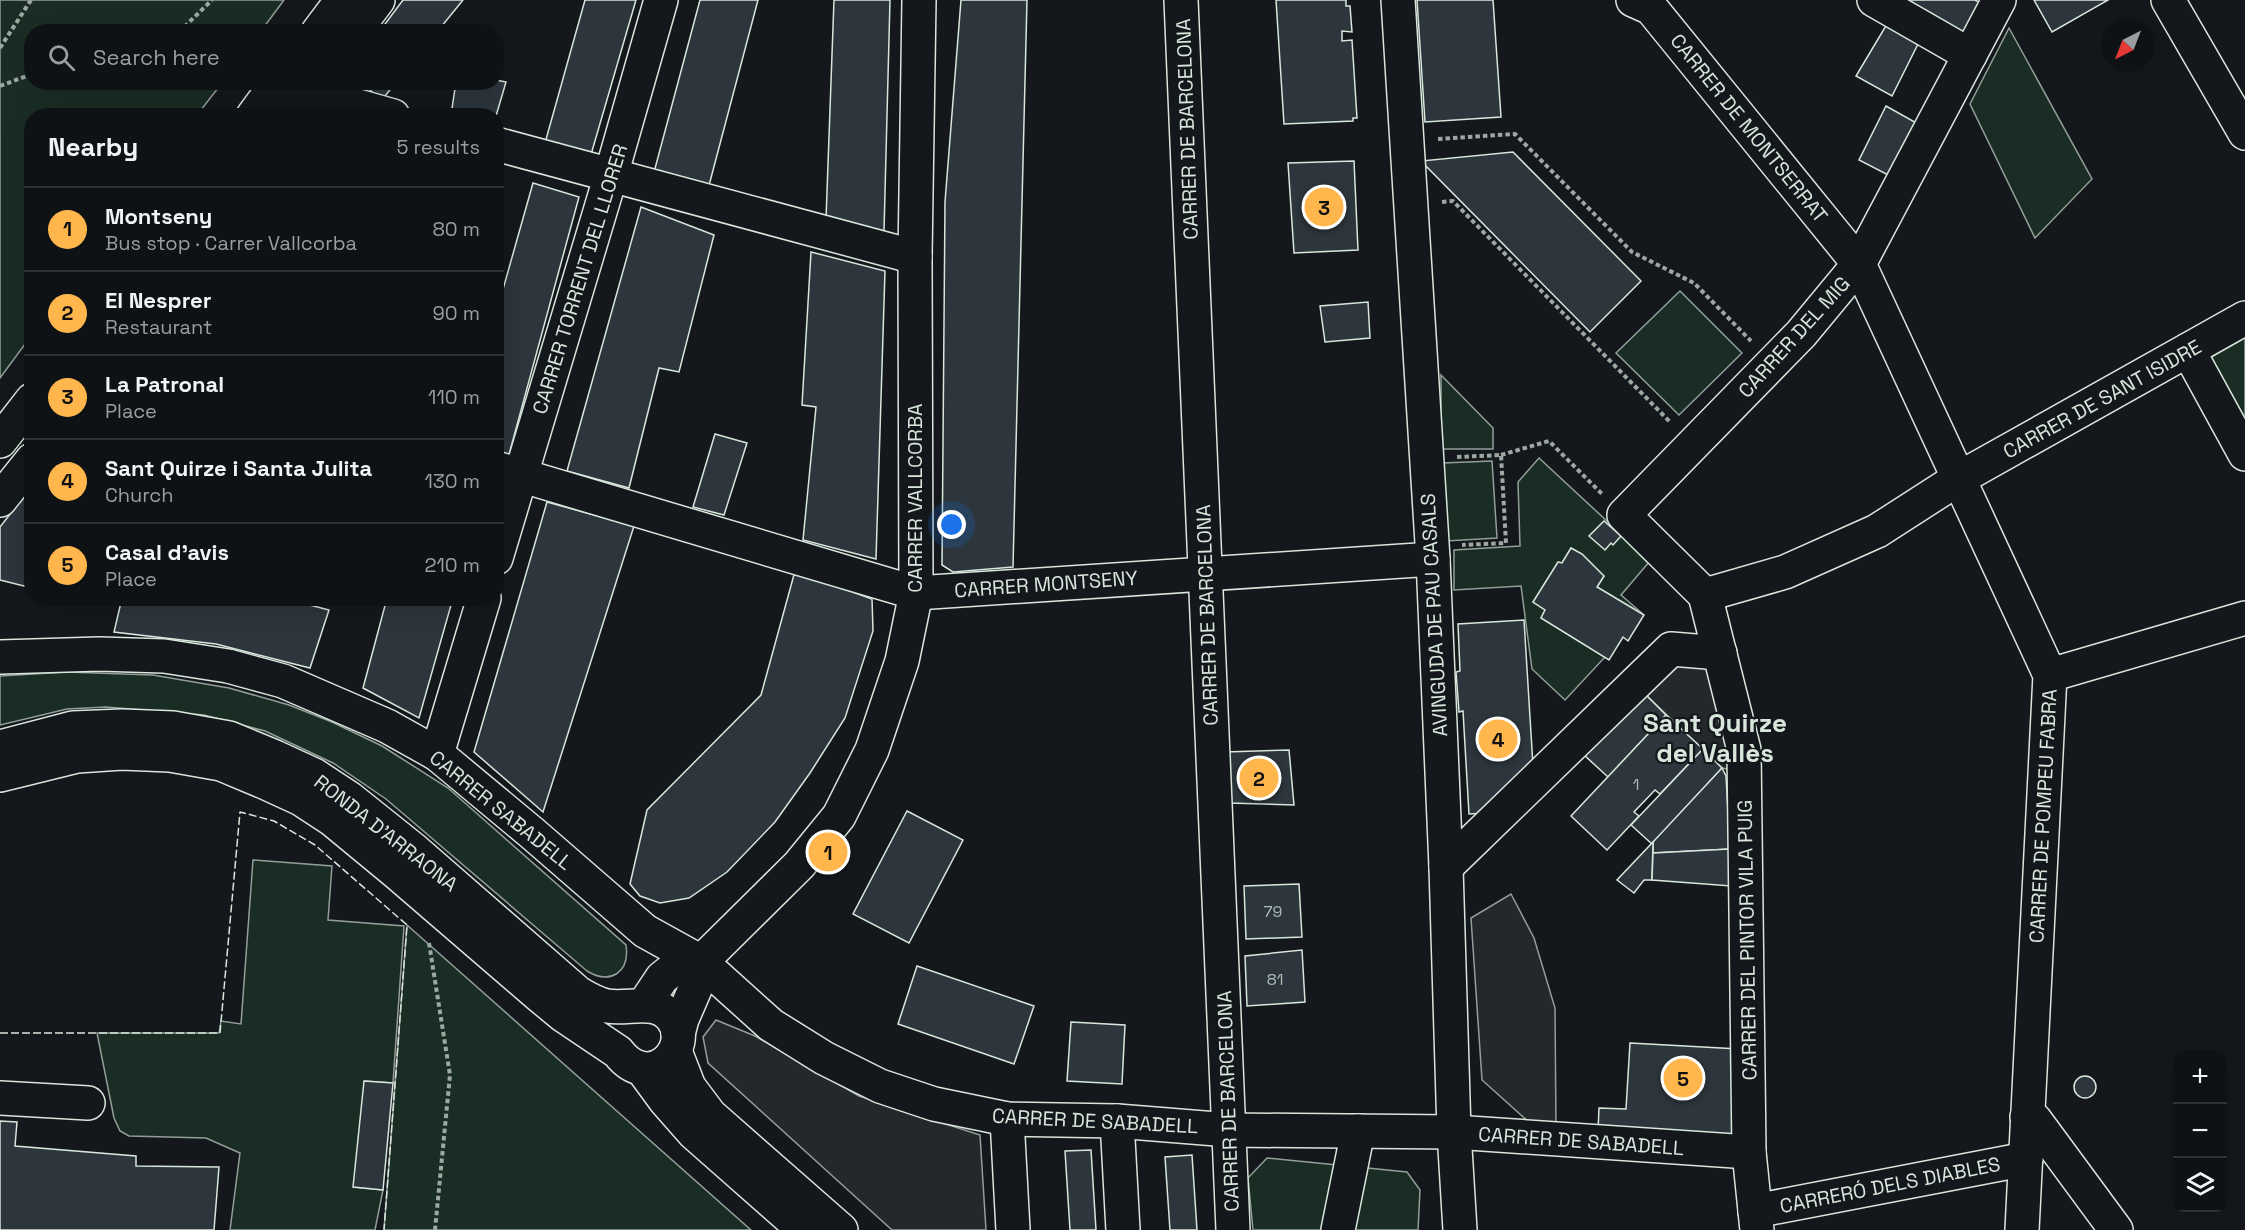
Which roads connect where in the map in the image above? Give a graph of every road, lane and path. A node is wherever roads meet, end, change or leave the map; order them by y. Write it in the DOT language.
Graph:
graph roads {
  1 [pos="31,0"];
  2 [pos="212,0"];
  3 [pos="342,0"];
  4 [pos="378,0"];
  5 [pos="661,0"];
  6 [pos="919,0"];
  7 [pos="1181,0"];
  8 [pos="1398,0"];
  9 [pos="1633,0"];
  10 [pos="1874,0"];
  11 [pos="1999,0"];
  12 [pos="2168,0"];
  13 [pos="187,24"];
  14 [pos="324,24"];
  15 [pos="360,24"];
  16 [pos="0,48"];
  17 [pos="1970,55"];
  18 [pos="24,77"];
  19 [pos="0,86"];
  20 [pos="298,93"];
  21 [pos="269,108"];
  22 [pos="360,108"];
  23 [pos="2245,133"];
  24 [pos="1407,141"];
  25 [pos="504,146"];
  26 [pos="611,175"];
  27 [pos="1411,204"];
  28 [pos="915,257"];
  29 [pos="1859,264"];
  30 [pos="2245,318"];
  31 [pos="2188,350"];
  32 [pos="1773,362"];
  33 [pos="24,410"];
  34 [pos="0,441"];
  35 [pos="1693,445"];
  36 [pos="2245,454"];
  37 [pos="1501,455"];
  38 [pos="1426,458"];
  39 [pos="24,470"];
  40 [pos="509,472"];
  41 [pos="1958,479"];
  42 [pos="0,500"];
  43 [pos="504,505"];
  44 [pos="1624,515"];
  45 [pos="1432,553"];
  46 [pos="1205,574"];
  47 [pos="916,593"];
  48 [pos="1705,595"];
  49 [pos="482,606"];
  50 [pos="2245,618"];
  51 [pos="1720,653"];
  52 [pos="0,657"];
  53 [pos="2050,675"];
  54 [pos="0,747"];
  55 [pos="437,754"];
  56 [pos="0,775"];
  57 [pos="1446,867"];
  58 [pos="428,934"];
  59 [pos="701,962"];
  60 [pos="639,1006"];
  61 [pos="677,1042"];
  62 [pos="630,1061"];
  63 [pos="0,1098"];
  64 [pos="88,1103"];
  65 [pos="2027,1117"];
  66 [pos="1007,1119"];
  67 [pos="1117,1122"];
  68 [pos="1229,1130"];
  69 [pos="1358,1131"];
  70 [pos="1454,1132"];
  71 [pos="1749,1152"];
  72 [pos="2026,1159"];
  73 [pos="1756,1221"];
  74 [pos="435,1230"];
  75 [pos="804,1230"];
  76 [pos="841,1230"];
  77 [pos="1013,1230"];
  78 [pos="1122,1230"];
  79 [pos="1233,1230"];
  80 [pos="1338,1230"];
  81 [pos="1460,1230"];
  82 [pos="2022,1230"];
  83 [pos="2116,1230"];
  1 -- 16 [label="path"];
  2 -- 13 [label="path"];
  3 -- 14 [label="street"];
  4 -- 15 [label="street"];
  5 -- 26 [label="street, CARRER TORRENT DEL LLORER"];
  6 -- 28 [label="street, CARRER VALLCORBA"];
  7 -- 46 [label="street, CARRER DE BARCELONA"];
  8 -- 24 [label="street, AVINGUDA DE PAU CASALS"];
  9 -- 29 [label="street, CARRER DE MONTSERRAT"];
  10 -- 17 [label="street"];
  11 -- 17 [label="street, CARRER DEL MIG"];
  12 -- 23 [label="street"];
  17 -- 29 [label="street, CARRER DEL MIG"];
  18 -- 19 [label="path"];
  20 -- 21 [label="street"];
  20 -- 22 [label="street"];
  24 -- 27 [label="street, AVINGUDA DE PAU CASALS"];
  24 -- 32 [label="path"];
  25 -- 26 [label="street"];
  26 -- 28 [label="street"];
  26 -- 40 [label="street, CARRER TORRENT DEL LLORER"];
  27 -- 35 [label="path"];
  27 -- 38 [label="street, AVINGUDA DE PAU CASALS"];
  28 -- 47 [label="street, CARRER VALLCORBA"];
  29 -- 32 [label="street, CARRER DEL MIG"];
  29 -- 41 [label="street, CARRER DE POMPEU FABRA"];
  30 -- 31 [label="street, CARRER DE SANT ISIDRE"];
  31 -- 36 [label="street"];
  31 -- 41 [label="street, CARRER DE SANT ISIDRE"];
  32 -- 35 [label="street, CARRER DEL MIG"];
  33 -- 34 [label="street"];
  35 -- 44 [label="street, CARRER DEL MIG"];
  37 -- 38 [label="path"];
  37 -- 44 [label="path"];
  37 -- 45 [label="path"];
  38 -- 45 [label="street, AVINGUDA DE PAU CASALS"];
  39 -- 42 [label="street"];
  40 -- 43 [label="street, CARRER TORRENT DEL LLORER"];
  40 -- 47 [label="street, CARRER MONTSENY"];
  41 -- 48 [label="street, CARRER DE SANT ISIDRE"];
  41 -- 53 [label="street, CARRER DE POMPEU FABRA"];
  44 -- 48 [label="street"];
  45 -- 46 [label="street, CARRER MONTSENY"];
  45 -- 57 [label="street, AVINGUDA DE PAU CASALS"];
  46 -- 47 [label="street, CARRER MONTSENY"];
  46 -- 68 [label="street, CARRER DE BARCELONA"];
  47 -- 59 [label="street, CARRER VALLCORBA"];
  48 -- 51 [label="street, CARRER DEL PINTOR VILA PUIG"];
  49 -- 55 [label="street"];
  50 -- 53 [label="street"];
  51 -- 57 [label="street"];
  51 -- 71 [label="street, CARRER DEL PINTOR VILA PUIG"];
  52 -- 55 [label="street, CARRER SABADELL"];
  53 -- 65 [label="street, CARRER DE POMPEU FABRA"];
  54 -- 60 [label="street, RONDA D'ARRAONA"];
  55 -- 59 [label="street, CARRER SABADELL"];
  56 -- 62 [label="street, RONDA D'ARRAONA"];
  57 -- 70 [label="street, AVINGUDA DE PAU CASALS"];
  58 -- 74 [label="path"];
  59 -- 60 [label="street, CARRER VALLCORBA"];
  59 -- 61 [label="street"];
  59 -- 66 [label="street, CARRER DE SABADELL"];
  60 -- 61 [label="street, RONDA D'ARRAONA"];
  60 -- 62 [label="street"];
  61 -- 62 [label="street"];
  61 -- 76 [label="street, RONDA D'ARRAONA"];
  62 -- 75 [label="street, RONDA D'ARRAONA"];
  63 -- 64 [label="street"];
  65 -- 72 [label="street, CARRER DE POMPEU FABRA"];
  65 -- 83 [label="street"];
  66 -- 67 [label="street, CARRER DE SABADELL"];
  66 -- 77 [label="street"];
  67 -- 68 [label="street, CARRER DE SABADELL"];
  67 -- 78 [label="street"];
  68 -- 69 [label="street, CARRER DE SABADELL"];
  68 -- 79 [label="street, CARRER DE BARCELONA"];
  69 -- 70 [label="street, CARRER DE SABADELL"];
  69 -- 80 [label="street"];
  70 -- 71 [label="street, CARRER DE SABADELL"];
  70 -- 81 [label="street, AVINGUDA DE PAU CASALS"];
  71 -- 73 [label="street, CARRER DEL PINTOR VILA PUIG"];
  72 -- 73 [label="street, CARRERÓ DELS DIABLES"];
  72 -- 82 [label="street, CARRER DE POMPEU FABRA"];
}
